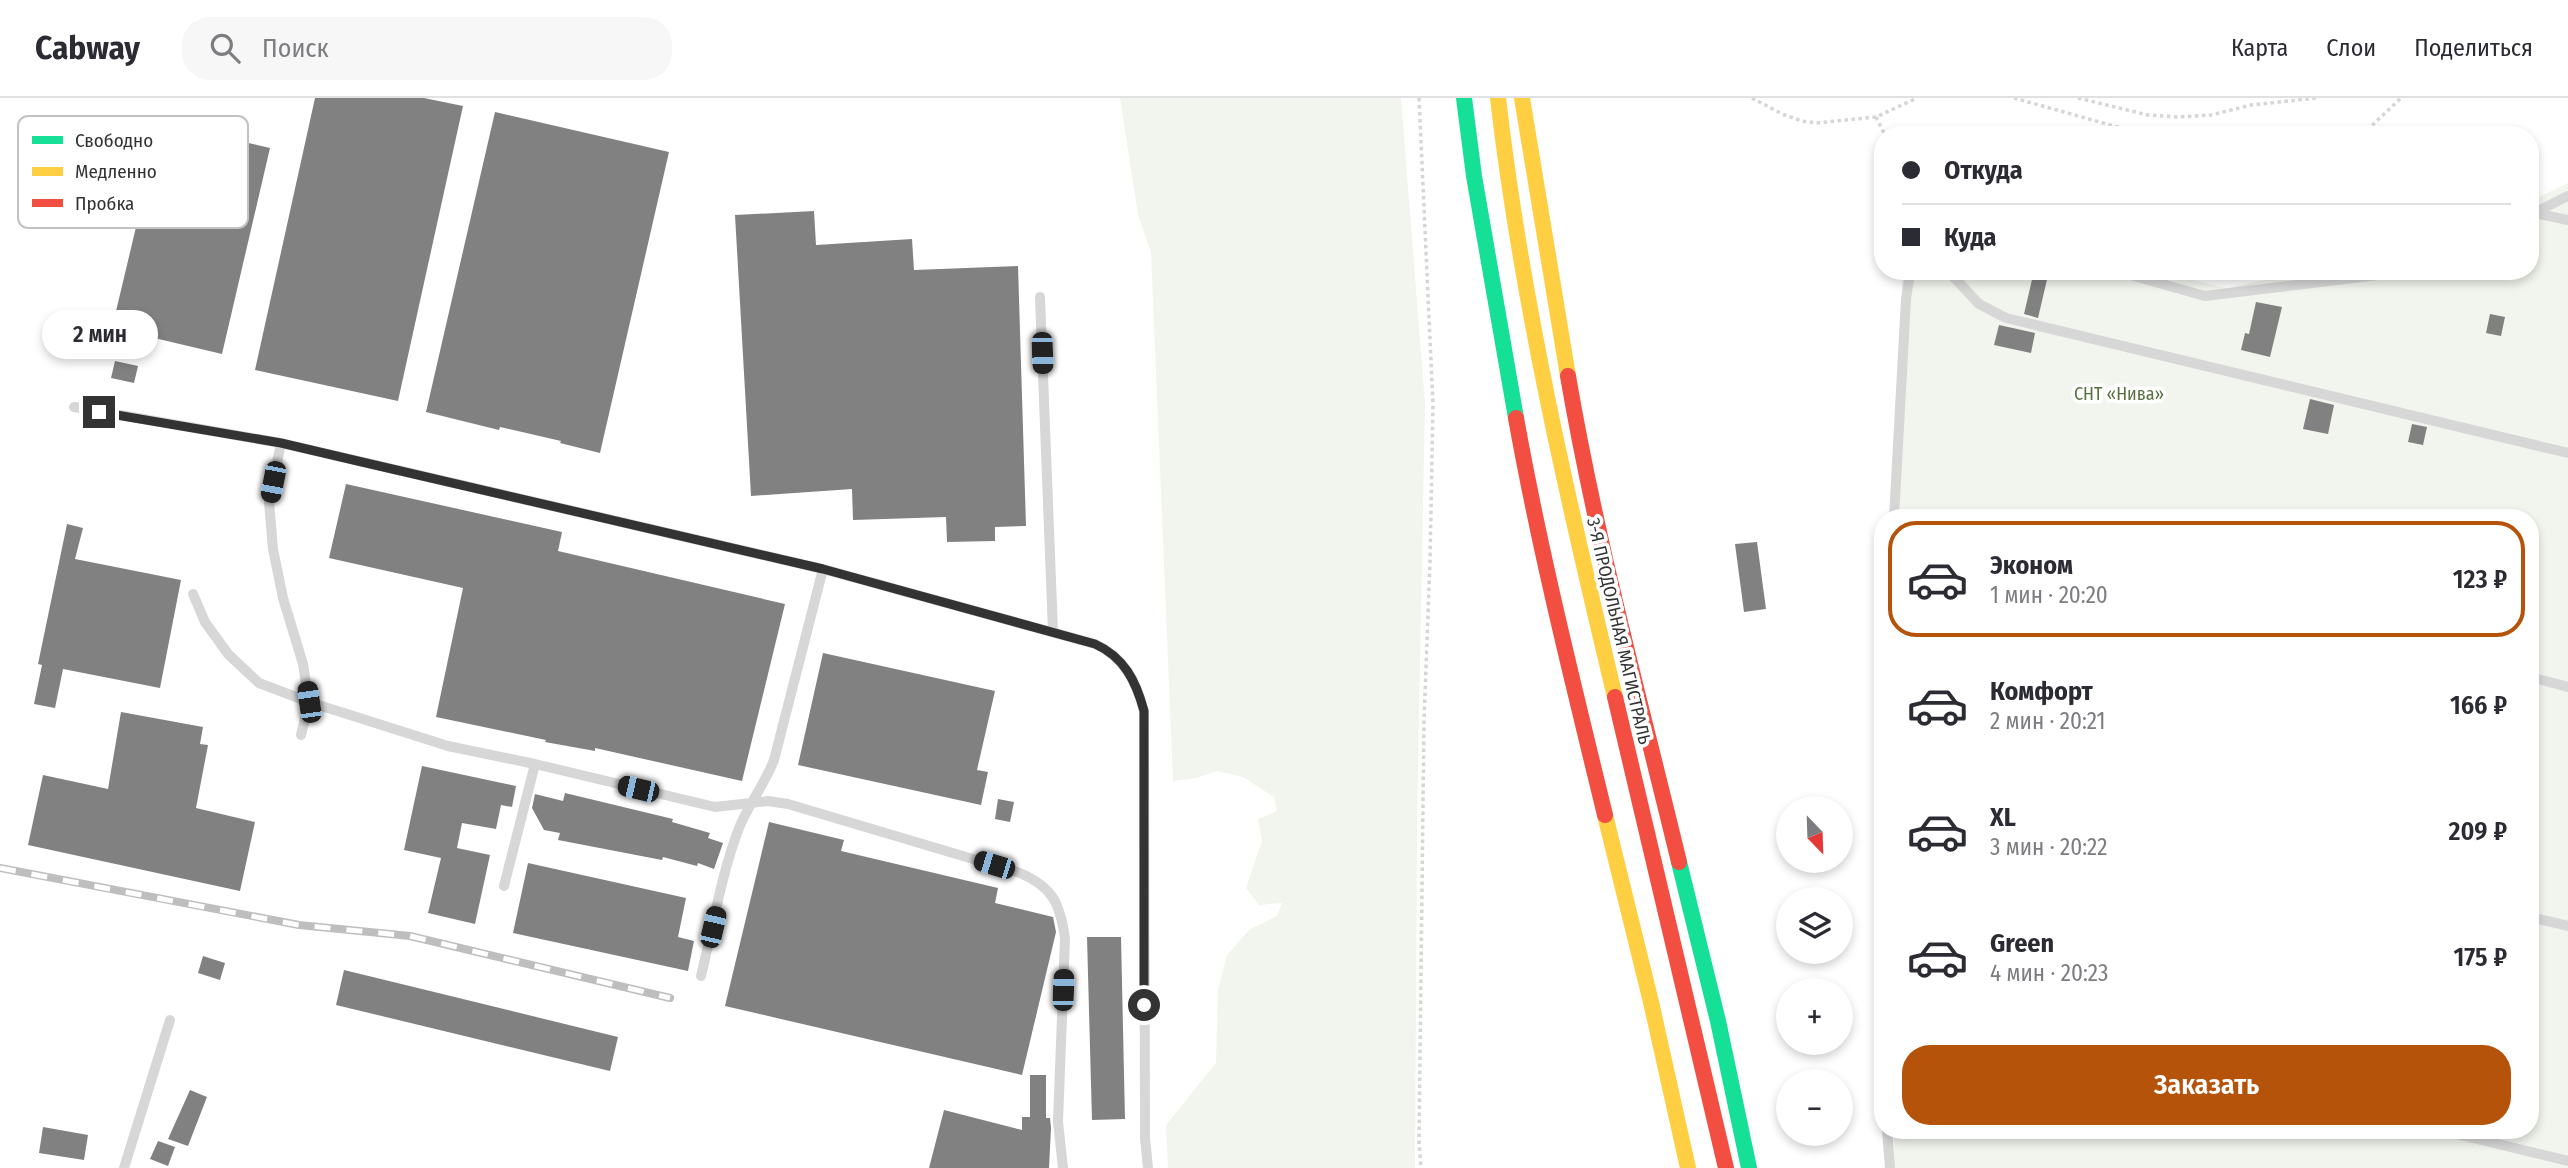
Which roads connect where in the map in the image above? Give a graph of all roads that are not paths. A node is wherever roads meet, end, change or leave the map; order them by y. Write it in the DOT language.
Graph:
graph roads {
  1 [pos="1464,98"];
  2 [pos="1498,98"];
  3 [pos="1522,98"];
  4 [pos="2568,197"];
  5 [pos="2539,211"];
  6 [pos="2539,215"];
  7 [pos="2568,220"];
  8 [pos="1911,280"];
  9 [pos="1956,280"];
  10 [pos="2148,280"];
  11 [pos="2337,280"];
  12 [pos="1040,297"];
  13 [pos="74,407"];
  14 [pos="281,443"];
  15 [pos="2568,453"];
  16 [pos="1894,509"];
  17 [pos="823,569"];
  18 [pos="193,594"];
  19 [pos="1053,632"];
  20 [pos="2539,679"];
  21 [pos="2568,687"];
  22 [pos="309,702"];
  23 [pos="301,735"];
  24 [pos="535,764"];
  25 [pos="752,804"];
  26 [pos="504,886"];
  27 [pos="2539,919"];
  28 [pos="2568,926"];
  29 [pos="701,976"];
  30 [pos="170,1020"];
  31 [pos="1888,1139"];
  32 [pos="2477,1139"];
  33 [pos="2568,1161"];
  34 [pos="124,1168"];
  35 [pos="1063,1168"];
  36 [pos="1149,1168"];
  37 [pos="1688,1168"];
  38 [pos="1726,1168"];
  39 [pos="1749,1168"];
  40 [pos="1890,1168"];
  1 -- 37 [label="main road"];
  2 -- 38 [label="main road, 3-Я ПРОДОЛЬНАЯ МАГИСТРАЛЬ"];
  3 -- 39 [label="main road"];
  4 -- 5 [label="lane"];
  6 -- 7 [label="lane"];
  8 -- 16 [label="lane"];
  9 -- 15 [label="lane"];
  10 -- 11 [label="lane"];
  12 -- 19 [label="lane"];
  13 -- 14 [label="lane"];
  14 -- 17 [label="lane"];
  14 -- 22 [label="lane"];
  17 -- 19 [label="lane"];
  17 -- 25 [label="lane"];
  18 -- 22 [label="lane"];
  19 -- 36 [label="lane"];
  20 -- 21 [label="lane"];
  22 -- 23 [label="lane"];
  22 -- 24 [label="lane"];
  24 -- 25 [label="lane"];
  24 -- 26 [label="lane"];
  25 -- 29 [label="lane"];
  25 -- 35 [label="lane"];
  27 -- 28 [label="lane"];
  30 -- 34 [label="lane"];
  31 -- 40 [label="lane"];
  32 -- 33 [label="lane"];
}
